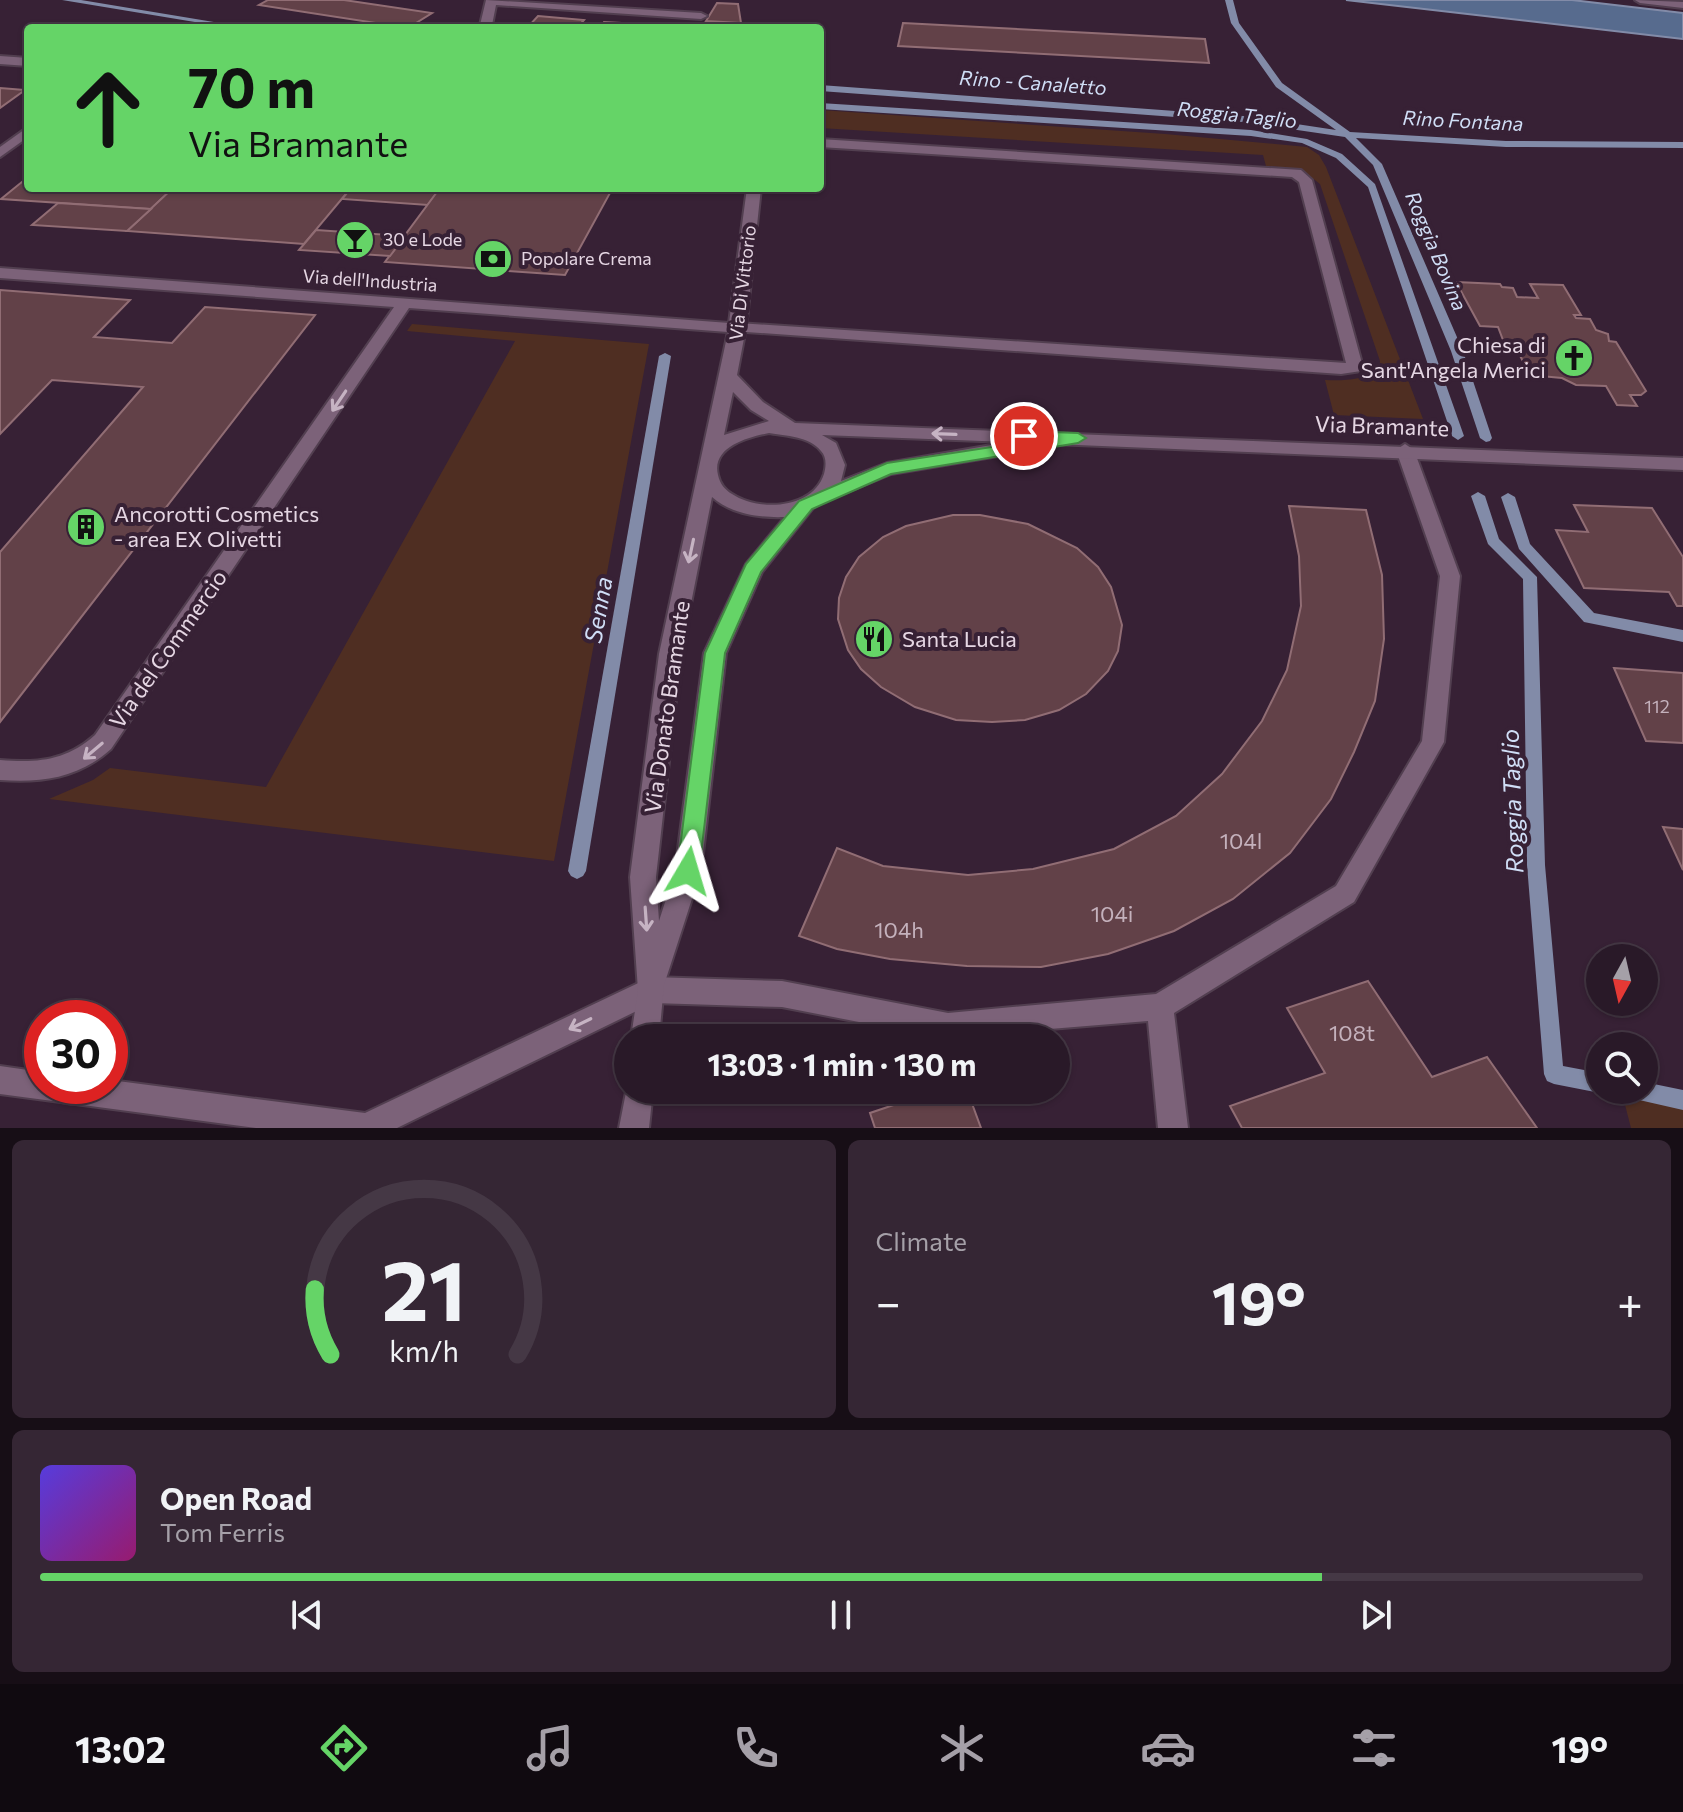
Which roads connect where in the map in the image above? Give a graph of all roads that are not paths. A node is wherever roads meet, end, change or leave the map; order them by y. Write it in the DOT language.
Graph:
graph roads {
  1 [pos="1640,0"];
  2 [pos="491,1"];
  3 [pos="1683,5"];
  4 [pos="701,16"];
  5 [pos="486,24"];
  6 [pos="0,60"];
  7 [pos="24,62"];
  8 [pos="24,134"];
  9 [pos="824,143"];
  10 [pos="0,153"];
  11 [pos="754,192"];
  12 [pos="0,273"];
  13 [pos="405,303"];
  14 [pos="738,328"];
  15 [pos="730,378"];
  16 [pos="791,428"];
  17 [pos="1078,438"];
  18 [pos="1405,450"];
  19 [pos="1683,464"];
  20 [pos="708,468"];
  21 [pos="814,500"];
  22 [pos="0,770"];
  23 [pos="651,990"];
  24 [pos="1160,1007"];
  25 [pos="647,1024"];
  26 [pos="0,1080"];
  27 [pos="24,1083"];
  28 [pos="128,1097"];
  29 [pos="637,1104"];
  30 [pos="366,1128"];
  31 [pos="634,1128"];
  32 [pos="1173,1128"];
  1 -- 3 [label="street"];
  2 -- 4 [label="street"];
  2 -- 5 [label="street"];
  6 -- 7 [label="street"];
  8 -- 10 [label="street"];
  9 -- 14 [label="street, Via dell'Industria"];
  11 -- 14 [label="street, Via Di Vittorio"];
  12 -- 13 [label="street, Via dell'Industria"];
  13 -- 14 [label="street, Via dell'Industria"];
  13 -- 22 [label="street, Via del Commercio, one-way"];
  14 -- 15 [label="street, Via Di Vittorio"];
  15 -- 16 [label="street"];
  15 -- 20 [label="street, Via Di Vittorio"];
  17 -- 16 [label="street, Via Bramante, one-way"];
  16 -- 20 [label="street"];
  16 -- 21 [label="street"];
  17 -- 18 [label="street, Via Bramante"];
  17 -- 21 [label="street, Via Bramante"];
  18 -- 19 [label="street, Via Bramante"];
  18 -- 24 [label="street"];
  20 -- 21 [label="street"];
  20 -- 23 [label="street, Via Donato Bramante, one-way"];
  21 -- 23 [label="street, Via Donato Bramante"];
  23 -- 24 [label="street"];
  23 -- 25 [label="street, Via Donato Bramante"];
  23 -- 30 [label="street, one-way"];
  24 -- 32 [label="street"];
  26 -- 27 [label="street"];
  28 -- 30 [label="street"];
  29 -- 31 [label="street"];
}
